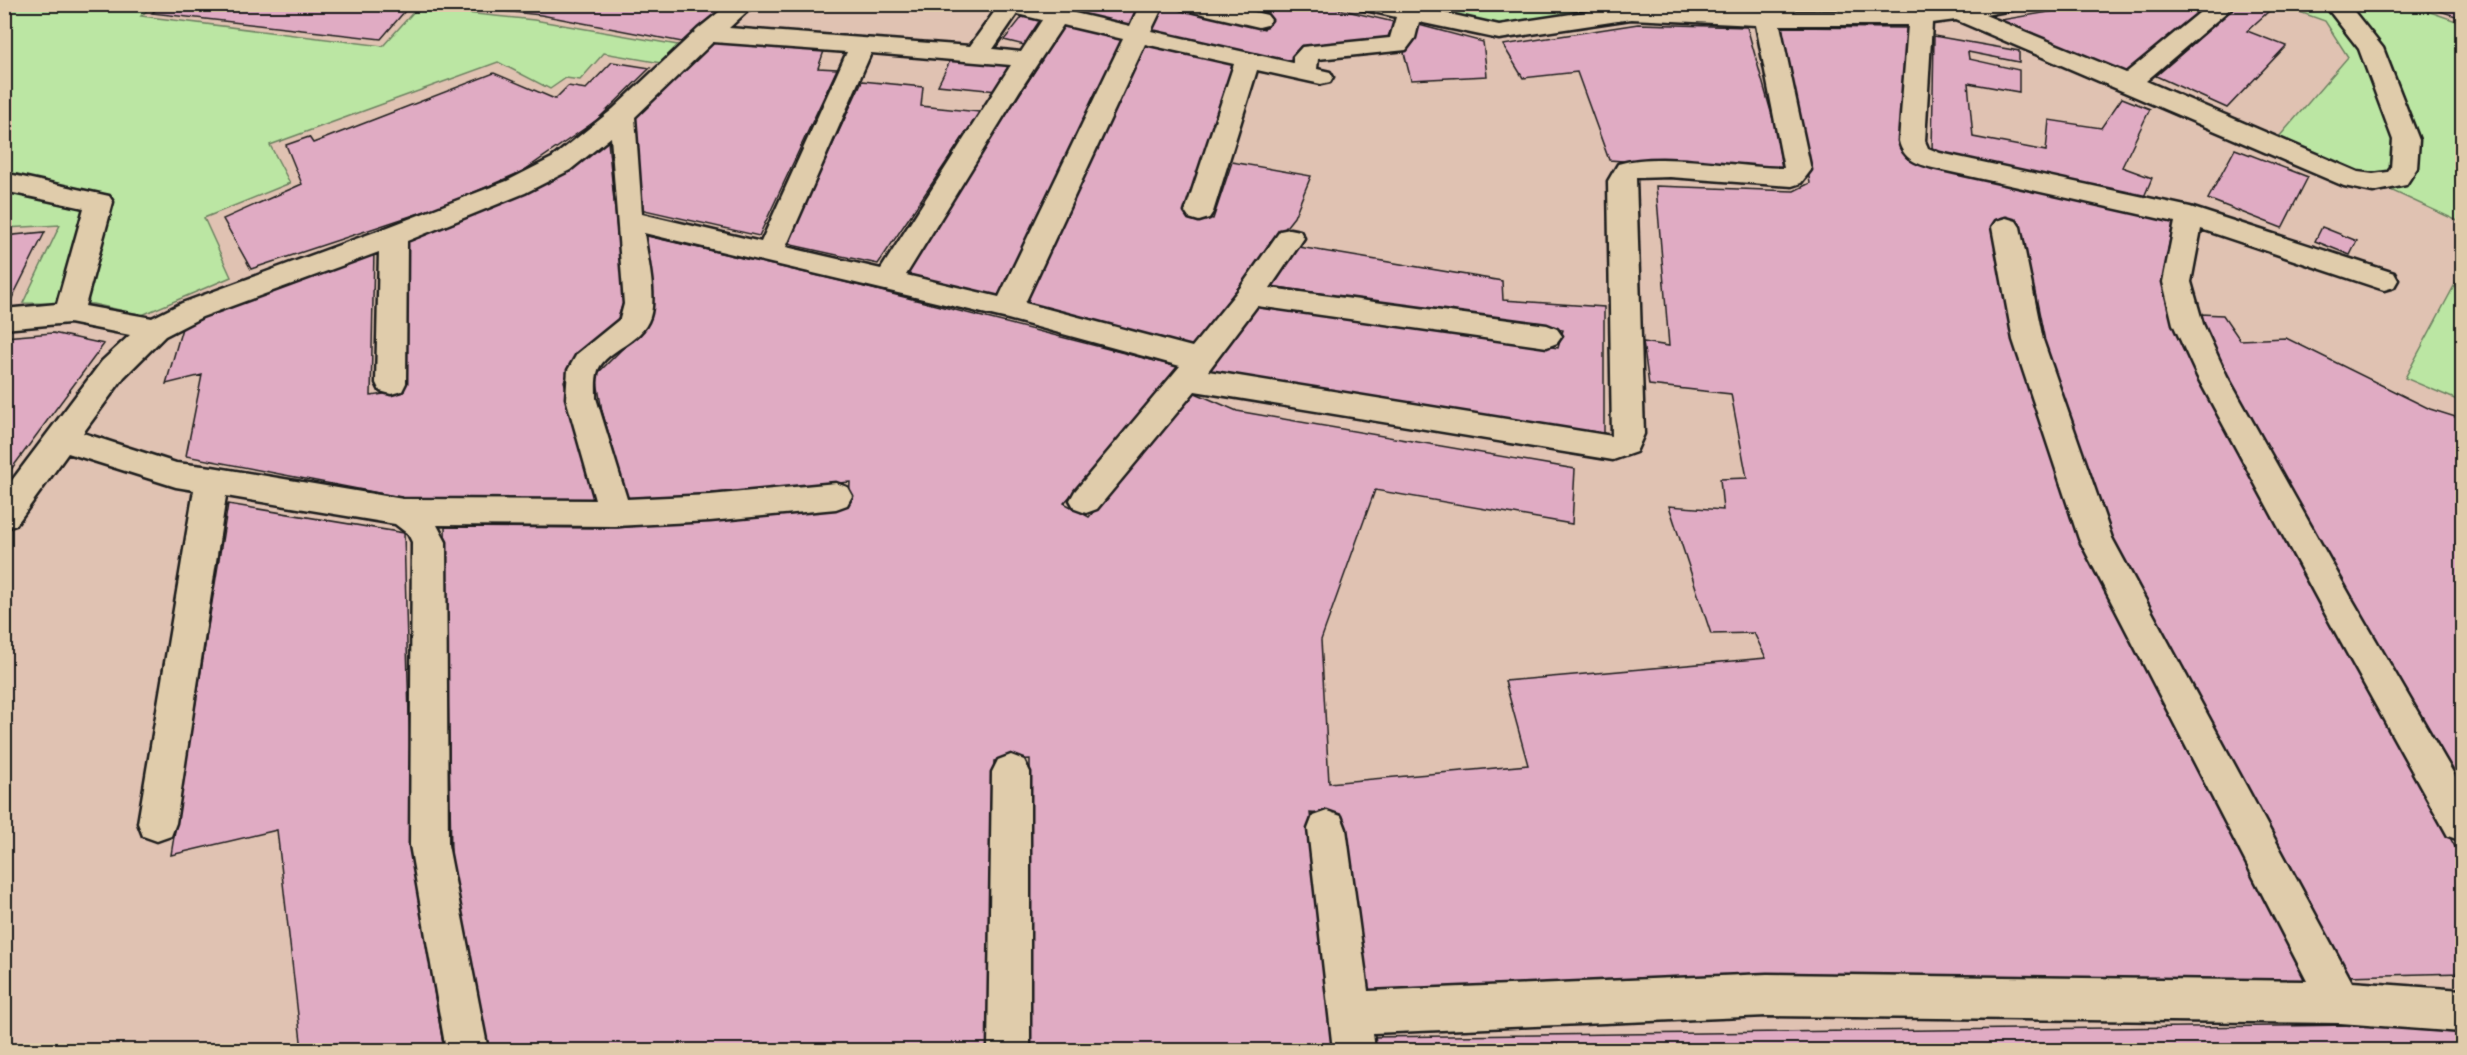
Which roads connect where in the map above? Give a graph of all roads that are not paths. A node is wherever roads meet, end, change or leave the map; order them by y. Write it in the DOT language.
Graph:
graph roads {
  1 [pos="744,4"];
  2 [pos="1152,4"];
  3 [pos="1189,4"];
  4 [pos="1369,4"];
  5 [pos="2009,4"];
  6 [pos="2225,4"];
  7 [pos="2335,4"];
  8 [pos="1012,5"];
  9 [pos="1625,8"];
  10 [pos="1958,12"];
  11 [pos="1409,13"];
  12 [pos="1057,16"];
  13 [pos="1767,18"];
  14 [pos="1920,18"];
  15 [pos="1258,21"];
  16 [pos="707,34"];
  17 [pos="1138,35"];
  18 [pos="862,46"];
  19 [pos="977,54"];
  20 [pos="1248,59"];
  21 [pos="1027,60"];
  22 [pos="2129,83"];
  23 [pos="622,115"];
  24 [pos="4,182"];
  25 [pos="1199,212"];
  26 [pos="2190,216"];
  27 [pos="629,220"];
  28 [pos="2006,227"];
  29 [pos="393,236"];
  30 [pos="1290,238"];
  31 [pos="770,253"];
  32 [pos="2384,280"];
  33 [pos="888,281"];
  34 [pos="1250,295"];
  35 [pos="1008,309"];
  36 [pos="69,313"];
  37 [pos="4,319"];
  38 [pos="155,329"];
  39 [pos="1547,336"];
  40 [pos="1193,369"];
  41 [pos="391,384"];
  42 [pos="63,439"];
  43 [pos="212,479"];
  44 [pos="836,496"];
  45 [pos="1086,500"];
  46 [pos="403,512"];
  47 [pos="615,513"];
  48 [pos="4,516"];
  49 [pos="1011,772"];
  50 [pos="156,823"];
  51 [pos="2463,823"];
  52 [pos="1327,829"];
  53 [pos="2340,1002"];
  54 [pos="2463,1011"];
  55 [pos="1352,1032"];
  56 [pos="466,1050"];
  57 [pos="1009,1050"];
  1 -- 16 [label="street"];
  2 -- 17 [label="street"];
  3 -- 15 [label="street"];
  4 -- 11 [label="street"];
  5 -- 10 [label="street"];
  6 -- 22 [label="street"];
  7 -- 22 [label="street"];
  8 -- 12 [label="street"];
  8 -- 19 [label="street"];
  9 -- 11 [label="street"];
  9 -- 13 [label="street"];
  10 -- 14 [label="street"];
  10 -- 22 [label="street"];
  11 -- 20 [label="street"];
  12 -- 17 [label="street"];
  12 -- 21 [label="street"];
  13 -- 14 [label="street"];
  13 -- 40 [label="street"];
  14 -- 26 [label="street"];
  16 -- 18 [label="street"];
  16 -- 23 [label="street"];
  17 -- 20 [label="street"];
  17 -- 35 [label="street"];
  18 -- 19 [label="street"];
  18 -- 31 [label="street"];
  19 -- 21 [label="street"];
  20 -- 25 [label="street"];
  21 -- 33 [label="street"];
  23 -- 27 [label="street"];
  23 -- 29 [label="street"];
  24 -- 36 [label="street"];
  26 -- 32 [label="street"];
  26 -- 51 [label="street"];
  27 -- 31 [label="street"];
  27 -- 47 [label="street"];
  28 -- 53 [label="street"];
  29 -- 38 [label="street"];
  29 -- 41 [label="street"];
  30 -- 34 [label="street"];
  31 -- 33 [label="street"];
  33 -- 35 [label="street"];
  34 -- 39 [label="street"];
  34 -- 40 [label="street"];
  35 -- 40 [label="street"];
  36 -- 37 [label="street"];
  36 -- 38 [label="street"];
  38 -- 42 [label="street"];
  40 -- 45 [label="street"];
  42 -- 43 [label="street"];
  42 -- 48 [label="street"];
  43 -- 46 [label="street"];
  43 -- 50 [label="street"];
  44 -- 47 [label="street"];
  46 -- 47 [label="street"];
  46 -- 56 [label="street"];
  49 -- 57 [label="street"];
  52 -- 55 [label="street"];
  53 -- 54 [label="street"];
  53 -- 55 [label="street"];
}
